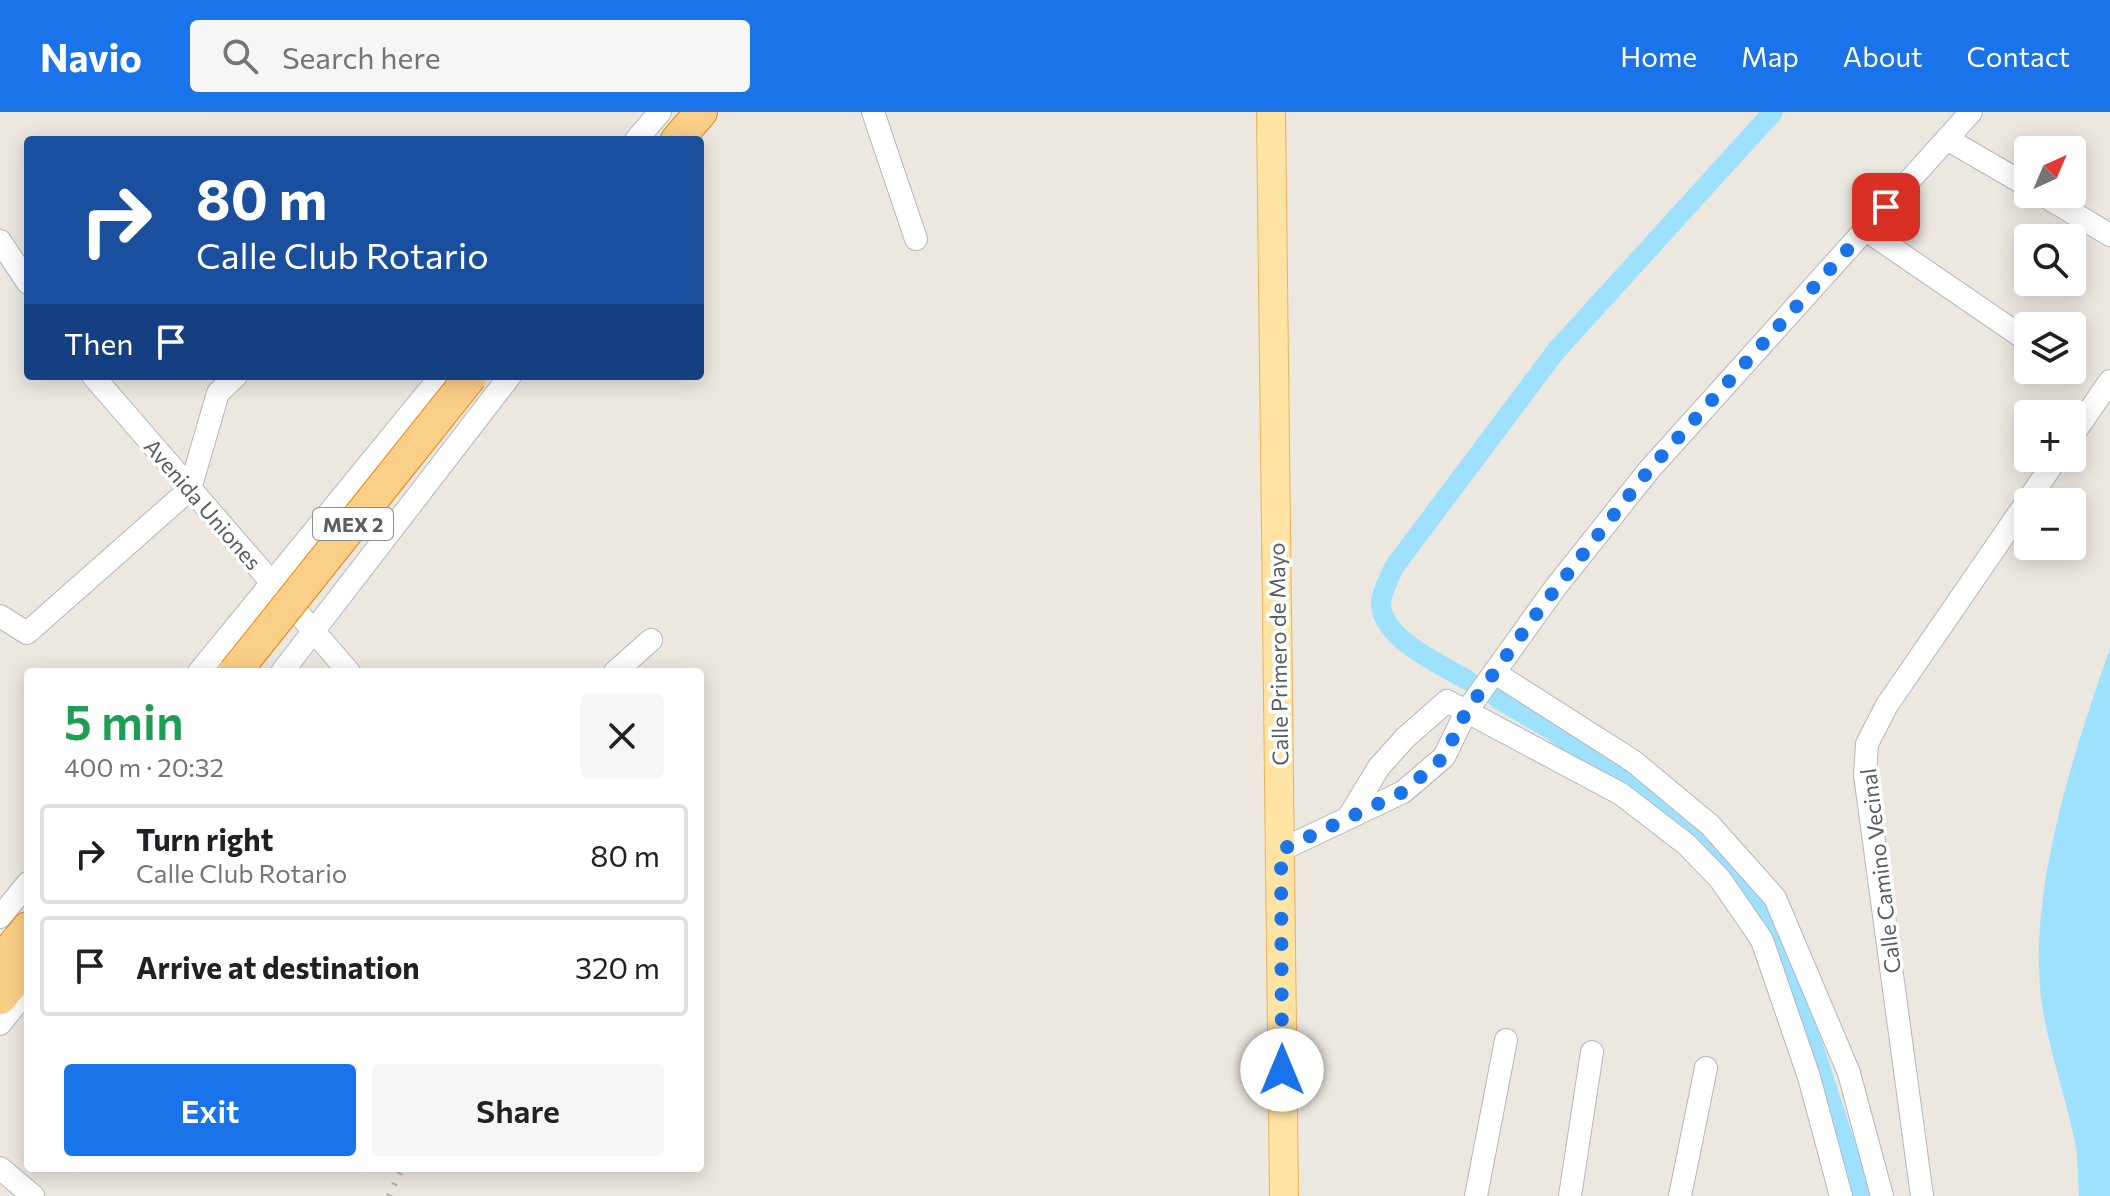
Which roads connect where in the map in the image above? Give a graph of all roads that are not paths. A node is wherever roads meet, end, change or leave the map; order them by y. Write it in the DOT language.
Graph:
graph roads {
  1 [pos="660,112"];
  2 [pos="873,112"];
  3 [pos="1271,112"];
  4 [pos="1971,112"];
  5 [pos="693,123"];
  6 [pos="639,136"];
  7 [pos="667,136"];
  8 [pos="1947,139"];
  9 [pos="2014,178"];
  10 [pos="2065,208"];
  11 [pos="1866,230"];
  12 [pos="2110,235"];
  13 [pos="916,239"];
  14 [pos="0,241"];
  15 [pos="24,277"];
  16 [pos="2014,331"];
  17 [pos="96,380"];
  18 [pos="232,380"];
  19 [pos="438,380"];
  20 [pos="468,380"];
  21 [pos="491,380"];
  22 [pos="507,380"];
  23 [pos="2110,381"];
  24 [pos="2086,416"];
  25 [pos="2047,472"];
  26 [pos="190,489"];
  27 [pos="298,548"];
  28 [pos="271,582"];
  29 [pos="352,582"];
  30 [pos="0,616"];
  31 [pos="315,631"];
  32 [pos="651,640"];
  33 [pos="202,668"];
  34 [pos="238,668"];
  35 [pos="266,668"];
  36 [pos="285,668"];
  37 [pos="346,668"];
  38 [pos="620,668"];
  39 [pos="1495,673"];
  40 [pos="1466,712"];
  41 [pos="1348,818"];
  42 [pos="1281,850"];
  43 [pos="24,888"];
  44 [pos="0,917"];
  45 [pos="24,933"];
  46 [pos="0,962"];
  47 [pos="24,969"];
  48 [pos="24,994"];
  49 [pos="0,998"];
  50 [pos="0,1024"];
  51 [pos="1506,1040"];
  52 [pos="1592,1052"];
  53 [pos="1706,1068"];
  54 [pos="0,1168"];
  55 [pos="33,1196"];
  56 [pos="1284,1196"];
  57 [pos="1476,1196"];
  58 [pos="1570,1196"];
  59 [pos="1680,1196"];
  60 [pos="1841,1196"];
  61 [pos="1882,1196"];
  62 [pos="1922,1196"];
  1 -- 6 [label="street"];
  2 -- 13 [label="street"];
  3 -- 42 [label="main road, Calle Primero de Mayo"];
  4 -- 8 [label="street"];
  5 -- 7 [label="highway"];
  8 -- 9 [label="street"];
  8 -- 11 [label="street"];
  10 -- 12 [label="street"];
  11 -- 16 [label="street"];
  11 -- 39 [label="street"];
  14 -- 15 [label="street"];
  17 -- 26 [label="street, Avenida Uniones"];
  18 -- 26 [label="street"];
  19 -- 27 [label="street"];
  20 -- 34 [label="highway, MEX 2, bridge"];
  21 -- 35 [label="highway, MEX 2"];
  22 -- 29 [label="street"];
  23 -- 24 [label="street"];
  25 -- 62 [label="street, Calle Camino Vecinal"];
  26 -- 28 [label="street, Avenida Uniones"];
  26 -- 30 [label="street"];
  27 -- 28 [label="street"];
  27 -- 29 [label="street"];
  28 -- 31 [label="street, Avenida Uniones"];
  28 -- 33 [label="street"];
  29 -- 31 [label="street"];
  31 -- 36 [label="street"];
  31 -- 37 [label="street, Avenida Uniones"];
  32 -- 38 [label="street"];
  39 -- 40 [label="street"];
  39 -- 61 [label="street"];
  40 -- 41 [label="street"];
  40 -- 41 [label="street"];
  40 -- 60 [label="street"];
  41 -- 42 [label="street"];
  42 -- 56 [label="main road, Calle Primero de Mayo"];
  43 -- 44 [label="street"];
  45 -- 46 [label="highway"];
  47 -- 49 [label="highway"];
  48 -- 50 [label="street"];
  51 -- 57 [label="street"];
  52 -- 58 [label="street"];
  53 -- 59 [label="street"];
  54 -- 55 [label="street"];
}
